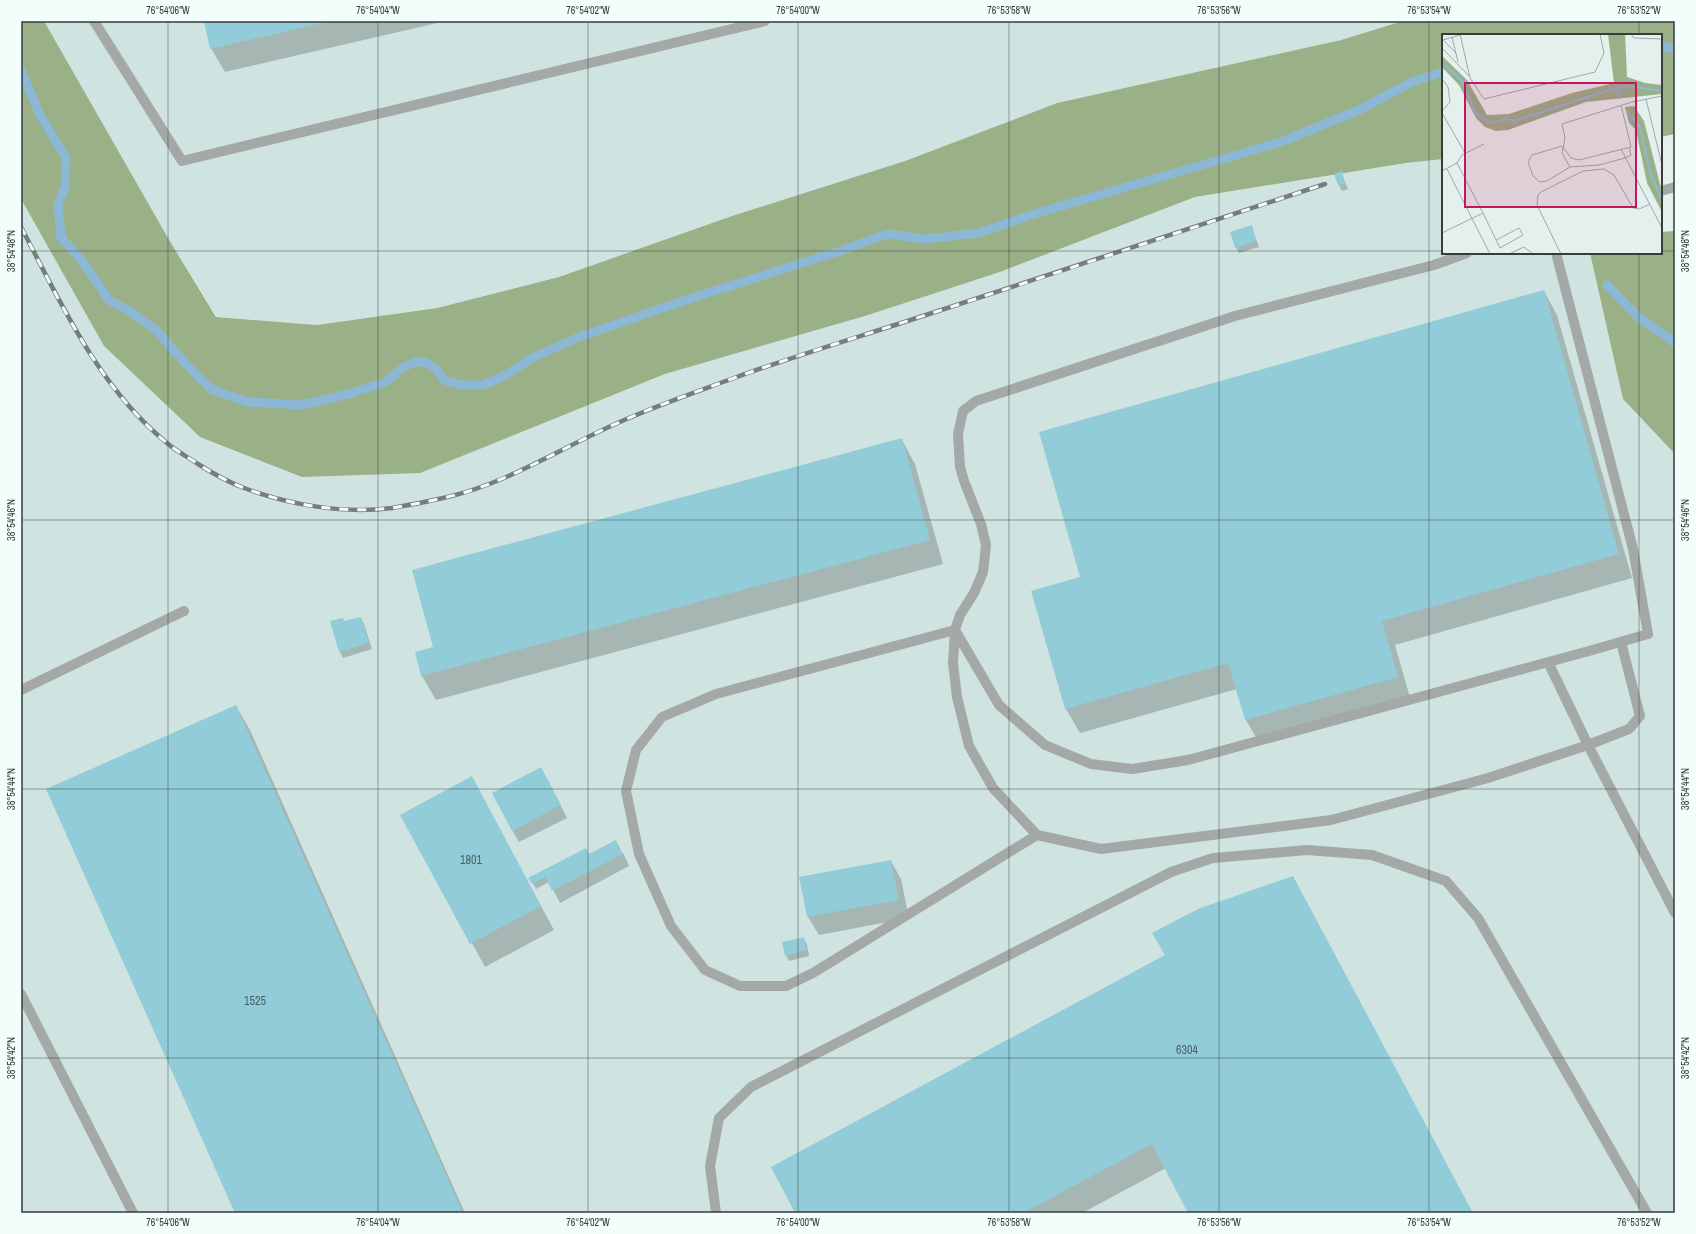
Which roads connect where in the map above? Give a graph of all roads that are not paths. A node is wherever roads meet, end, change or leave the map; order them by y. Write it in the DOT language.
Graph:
graph roads {
  1 [pos="94,21"];
  2 [pos="765,21"];
  3 [pos="1675,187"];
  4 [pos="1662,191"];
  5 [pos="1464,254"];
  6 [pos="1556,254"];
  7 [pos="184,611"];
  8 [pos="955,630"];
  9 [pos="1621,642"];
  10 [pos="1548,662"];
  11 [pos="21,690"];
  12 [pos="1588,745"];
  13 [pos="1037,835"];
  14 [pos="1675,913"];
  15 [pos="21,994"];
  16 [pos="133,1213"];
  17 [pos="716,1213"];
  18 [pos="1647,1213"];
  1 -- 2 [label="lane"];
  3 -- 4 [label="lane"];
  5 -- 8 [label="lane"];
  6 -- 9 [label="lane"];
  7 -- 11 [label="lane"];
  8 -- 10 [label="lane"];
  8 -- 13 [label="lane"];
  8 -- 13 [label="lane"];
  9 -- 10 [label="lane"];
  9 -- 12 [label="lane"];
  10 -- 12 [label="lane"];
  12 -- 13 [label="lane"];
  12 -- 14 [label="lane"];
  15 -- 16 [label="lane"];
  17 -- 18 [label="lane"];
}
